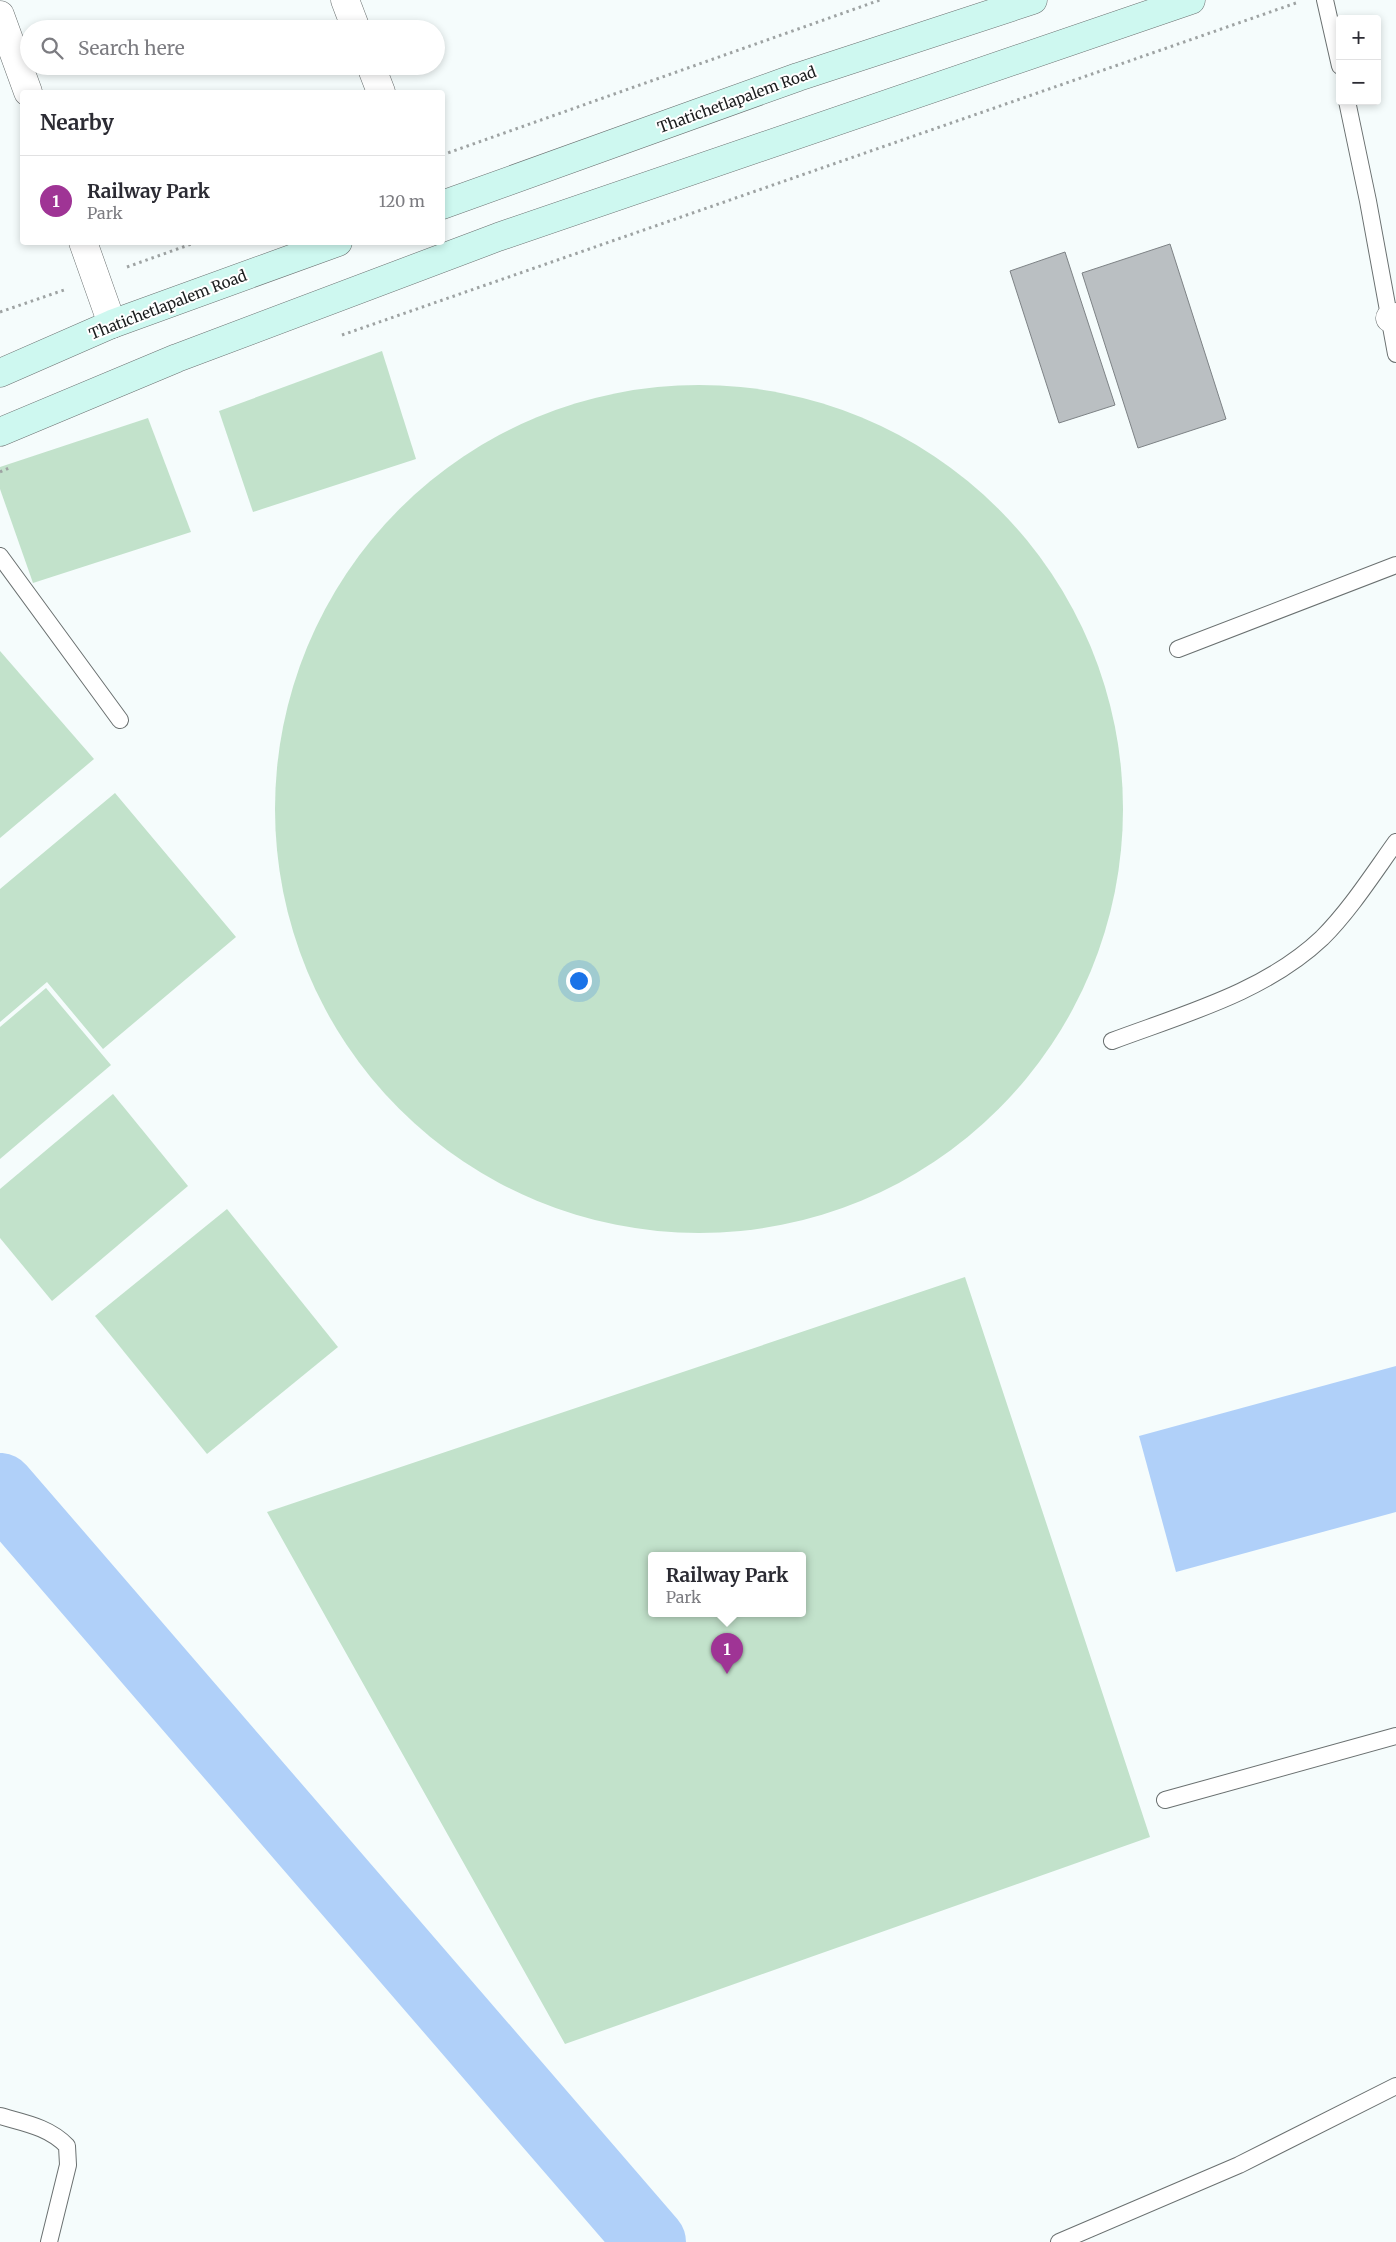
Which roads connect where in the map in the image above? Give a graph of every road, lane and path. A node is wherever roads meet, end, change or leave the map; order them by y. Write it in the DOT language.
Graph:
graph roads {
  1 [pos="345,0"];
  2 [pos="880,0"];
  3 [pos="1191,0"];
  4 [pos="1304,0"];
  5 [pos="1325,0"];
  6 [pos="1024,2"];
  7 [pos="0,15"];
  8 [pos="353,20"];
  9 [pos="1339,60"];
  10 [pos="20,70"];
  11 [pos="22,75"];
  12 [pos="374,75"];
  13 [pos="27,90"];
  14 [pos="380,90"];
  15 [pos="1348,105"];
  16 [pos="445,154"];
  17 [pos="445,204"];
  18 [pos="84,245"];
  19 [pos="330,245"];
  20 [pos="1393,318"];
  21 [pos="112,324"];
  22 [pos="336,337"];
  23 [pos="1396,354"];
  24 [pos="0,373"];
  25 [pos="0,432"];
  26 [pos="17,464"];
  27 [pos="0,472"];
  28 [pos="0,556"];
  29 [pos="1396,565"];
  30 [pos="1178,649"];
  31 [pos="120,720"];
  32 [pos="1396,842"];
  33 [pos="1112,1041"];
  34 [pos="1396,1736"];
  35 [pos="1165,1800"];
  36 [pos="1396,2086"];
  37 [pos="0,2116"];
  38 [pos="49,2242"];
  39 [pos="1060,2242"];
  1 -- 8 [label="street"];
  2 -- 16 [label="path"];
  3 -- 25 [label="main road"];
  4 -- 22 [label="path"];
  5 -- 9 [label="lane"];
  6 -- 17 [label="main road, Thatichetlapalem Road"];
  7 -- 10 [label="street"];
  11 -- 13 [label="street"];
  12 -- 14 [label="street"];
  15 -- 20 [label="lane"];
  18 -- 21 [label="street"];
  19 -- 21 [label="main road, Thatichetlapalem Road"];
  20 -- 23 [label="lane"];
  21 -- 24 [label="main road, Thatichetlapalem Road"];
  26 -- 27 [label="path"];
  28 -- 31 [label="lane"];
  29 -- 30 [label="lane"];
  32 -- 33 [label="lane"];
  34 -- 35 [label="lane"];
  36 -- 39 [label="lane"];
  37 -- 38 [label="lane"];
}
